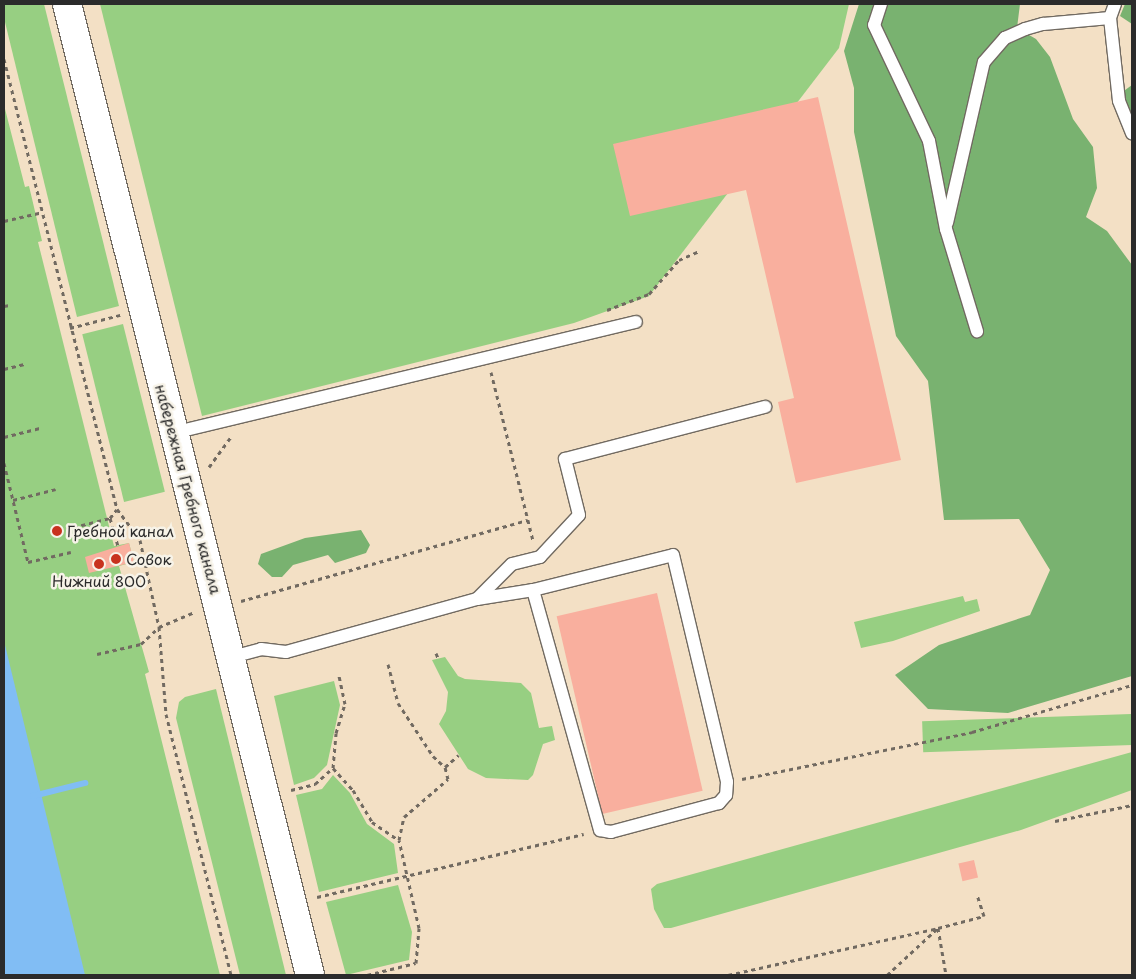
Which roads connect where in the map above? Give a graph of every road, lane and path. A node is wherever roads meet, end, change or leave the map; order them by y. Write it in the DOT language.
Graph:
graph roads {
  1 [pos="67,4"];
  2 [pos="881,4"];
  3 [pos="1115,4"];
  4 [pos="1110,18"];
  5 [pos="4,58"];
  6 [pos="1132,134"];
  7 [pos="42,212"];
  8 [pos="4,221"];
  9 [pos="946,229"];
  10 [pos="699,251"];
  11 [pos="10,304"];
  12 [pos="4,306"];
  13 [pos="121,315"];
  14 [pos="636,322"];
  15 [pos="70,328"];
  16 [pos="976,331"];
  17 [pos="588,336"];
  18 [pos="24,364"];
  19 [pos="490,367"];
  20 [pos="4,369"];
  21 [pos="766,407"];
  22 [pos="40,428"];
  23 [pos="173,433"];
  24 [pos="4,437"];
  25 [pos="4,463"];
  26 [pos="56,489"];
  27 [pos="13,500"];
  28 [pos="117,509"];
  29 [pos="110,518"];
  30 [pos="528,520"];
  31 [pos="66,529"];
  32 [pos="118,546"];
  33 [pos="71,552"];
  34 [pos="537,558"];
  35 [pos="533,590"];
  36 [pos="477,599"];
  37 [pos="241,600"];
  38 [pos="197,611"];
  39 [pos="159,627"];
  40 [pos="97,654"];
  41 [pos="436,654"];
  42 [pos="232,657"];
  43 [pos="438,658"];
  44 [pos="388,664"];
  45 [pos="339,675"];
  46 [pos="1132,686"];
  47 [pos="459,755"];
  48 [pos="445,767"];
  49 [pos="333,768"];
  50 [pos="728,782"];
  51 [pos="291,790"];
  52 [pos="1132,805"];
  53 [pos="1055,821"];
  54 [pos="600,830"];
  55 [pos="399,840"];
  56 [pos="406,876"];
  57 [pos="977,894"];
  58 [pos="317,897"];
  59 [pos="938,928"];
  60 [pos="230,975"];
  61 [pos="310,975"];
  62 [pos="367,975"];
  63 [pos="728,975"];
  64 [pos="887,975"];
  65 [pos="946,975"];
  1 -- 23 [label="street, набережная Гребного канала"];
  2 -- 9 [label="lane"];
  3 -- 4 [label="lane"];
  4 -- 6 [label="lane"];
  4 -- 9 [label="lane"];
  5 -- 7 [label="path"];
  7 -- 8 [label="path"];
  7 -- 15 [label="path"];
  9 -- 16 [label="lane"];
  10 -- 17 [label="path"];
  11 -- 12 [label="path"];
  13 -- 15 [label="path"];
  14 -- 17 [label="lane"];
  15 -- 28 [label="path"];
  17 -- 23 [label="lane"];
  18 -- 20 [label="path"];
  19 -- 30 [label="path"];
  21 -- 34 [label="lane"];
  22 -- 24 [label="path"];
  23 -- 42 [label="street, набережная Гребного канала"];
  25 -- 27 [label="path"];
  26 -- 27 [label="path"];
  27 -- 33 [label="path"];
  28 -- 29 [label="path"];
  28 -- 39 [label="path"];
  29 -- 31 [label="path"];
  29 -- 32 [label="path"];
  30 -- 34 [label="path"];
  30 -- 37 [label="path"];
  34 -- 36 [label="lane"];
  35 -- 36 [label="lane"];
  35 -- 50 [label="lane"];
  35 -- 54 [label="lane"];
  36 -- 42 [label="lane"];
  38 -- 39 [label="path"];
  39 -- 40 [label="path"];
  39 -- 60 [label="path"];
  41 -- 43 [label="path"];
  42 -- 61 [label="street, набережная Гребного канала"];
  44 -- 48 [label="path"];
  45 -- 49 [label="path"];
  46 -- 50 [label="path"];
  47 -- 48 [label="path"];
  48 -- 55 [label="path"];
  49 -- 51 [label="path"];
  49 -- 55 [label="path"];
  50 -- 54 [label="lane"];
  52 -- 53 [label="path"];
  54 -- 56 [label="path"];
  55 -- 56 [label="path"];
  56 -- 58 [label="path"];
  56 -- 62 [label="path"];
  57 -- 59 [label="path"];
  59 -- 63 [label="path"];
  59 -- 64 [label="path"];
  59 -- 65 [label="path"];
}
